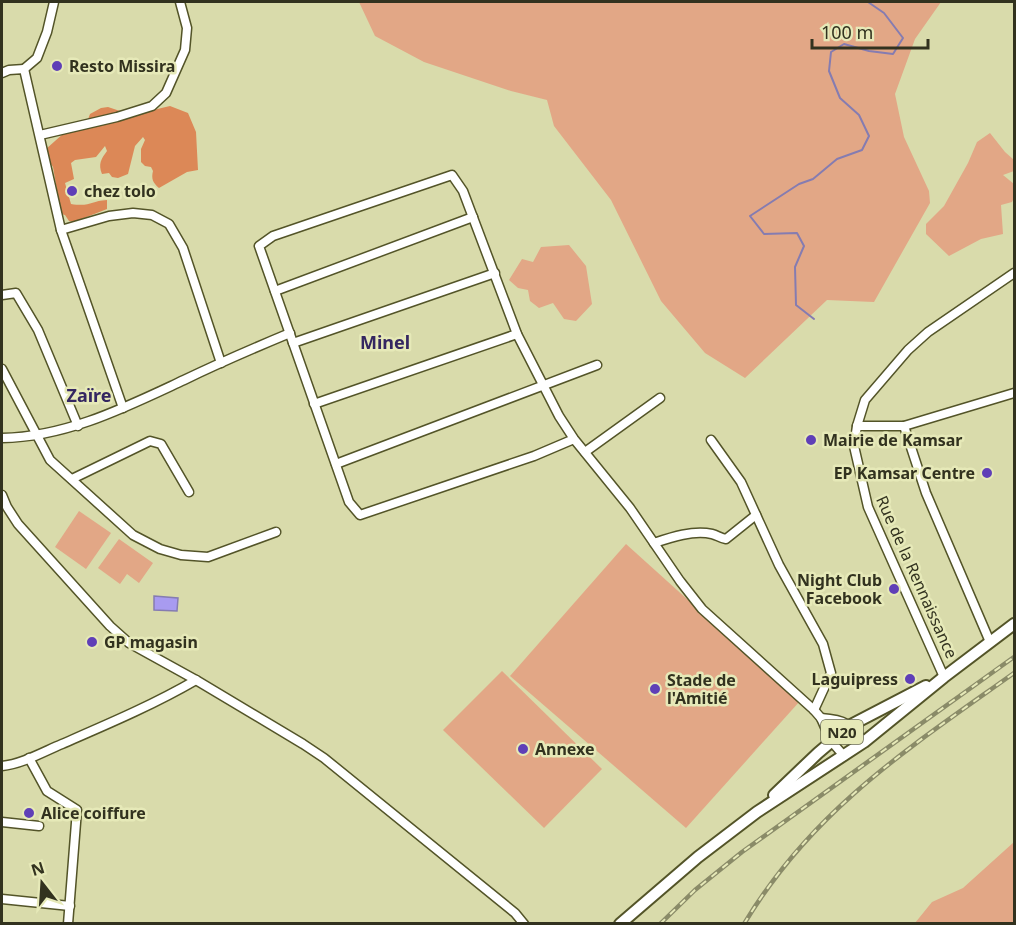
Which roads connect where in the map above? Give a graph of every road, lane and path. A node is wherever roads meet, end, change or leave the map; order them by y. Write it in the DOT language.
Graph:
graph roads {
  1 [pos="54,2"];
  2 [pos="180,2"];
  3 [pos="24,69"];
  4 [pos="2,73"];
  5 [pos="40,135"];
  6 [pos="473,217"];
  7 [pos="61,230"];
  8 [pos="495,273"];
  9 [pos="1014,273"];
  10 [pos="275,291"];
  11 [pos="2,295"];
  12 [pos="290,333"];
  13 [pos="517,334"];
  14 [pos="293,343"];
  15 [pos="221,363"];
  16 [pos="597,365"];
  17 [pos="2,369"];
  18 [pos="544,386"];
  19 [pos="1014,393"];
  20 [pos="660,398"];
  21 [pos="314,404"];
  22 [pos="123,408"];
  23 [pos="78,426"];
  24 [pos="857,426"];
  25 [pos="904,426"];
  26 [pos="36,436"];
  27 [pos="2,438"];
  28 [pos="574,439"];
  29 [pos="711,440"];
  30 [pos="585,452"];
  31 [pos="336,464"];
  32 [pos="72,479"];
  33 [pos="189,492"];
  34 [pos="2,495"];
  35 [pos="756,515"];
  36 [pos="276,532"];
  37 [pos="654,543"];
  38 [pos="1014,624"];
  39 [pos="990,642"];
  40 [pos="944,677"];
  41 [pos="196,680"];
  42 [pos="814,710"];
  43 [pos="821,718"];
  44 [pos="851,725"];
  45 [pos="831,741"];
  46 [pos="864,742"];
  47 [pos="844,756"];
  48 [pos="29,758"];
  49 [pos="2,766"];
  50 [pos="757,812"];
  51 [pos="2,822"];
  52 [pos="39,826"];
  53 [pos="2,898"];
  54 [pos="70,906"];
  55 [pos="68,924"];
  56 [pos="524,924"];
  57 [pos="620,924"];
  1 -- 3 [label="street"];
  2 -- 5 [label="street"];
  3 -- 4 [label="street"];
  3 -- 5 [label="street"];
  5 -- 7 [label="street"];
  6 -- 8 [label="street"];
  6 -- 10 [label="street"];
  6 -- 10 [label="street"];
  7 -- 15 [label="street"];
  7 -- 22 [label="street"];
  8 -- 13 [label="street"];
  8 -- 14 [label="street"];
  9 -- 24 [label="street, Rue de la Rennaissance"];
  10 -- 12 [label="street"];
  11 -- 23 [label="street"];
  12 -- 14 [label="street"];
  12 -- 15 [label="street"];
  13 -- 18 [label="street"];
  13 -- 21 [label="street"];
  14 -- 21 [label="street"];
  15 -- 22 [label="street"];
  16 -- 18 [label="street"];
  17 -- 26 [label="street"];
  18 -- 28 [label="street"];
  18 -- 31 [label="street"];
  19 -- 25 [label="street"];
  20 -- 30 [label="street"];
  21 -- 31 [label="street"];
  22 -- 23 [label="street"];
  23 -- 26 [label="street"];
  24 -- 25 [label="street"];
  24 -- 40 [label="street, Rue de la Rennaissance"];
  25 -- 39 [label="street"];
  26 -- 27 [label="street"];
  26 -- 32 [label="street"];
  28 -- 30 [label="street"];
  28 -- 31 [label="street"];
  29 -- 35 [label="street"];
  30 -- 37 [label="street"];
  32 -- 33 [label="street"];
  32 -- 36 [label="street"];
  34 -- 41 [label="street"];
  35 -- 37 [label="street"];
  35 -- 42 [label="street"];
  37 -- 42 [label="street"];
  38 -- 39 [label="main road"];
  39 -- 40 [label="main road"];
  40 -- 44 [label="main road, N20"];
  40 -- 46 [label="main road, N20"];
  41 -- 48 [label="street"];
  41 -- 56 [label="street"];
  42 -- 43 [label="street"];
  43 -- 44 [label="street"];
  43 -- 45 [label="street"];
  44 -- 45 [label="main road, N20"];
  44 -- 46 [label="street"];
  45 -- 47 [label="street"];
  45 -- 50 [label="main road, N20"];
  46 -- 47 [label="main road, N20"];
  47 -- 50 [label="main road, N20"];
  48 -- 49 [label="street"];
  48 -- 54 [label="street"];
  50 -- 57 [label="main road, N20"];
  51 -- 52 [label="street"];
  53 -- 54 [label="street"];
  54 -- 55 [label="street"];
}
